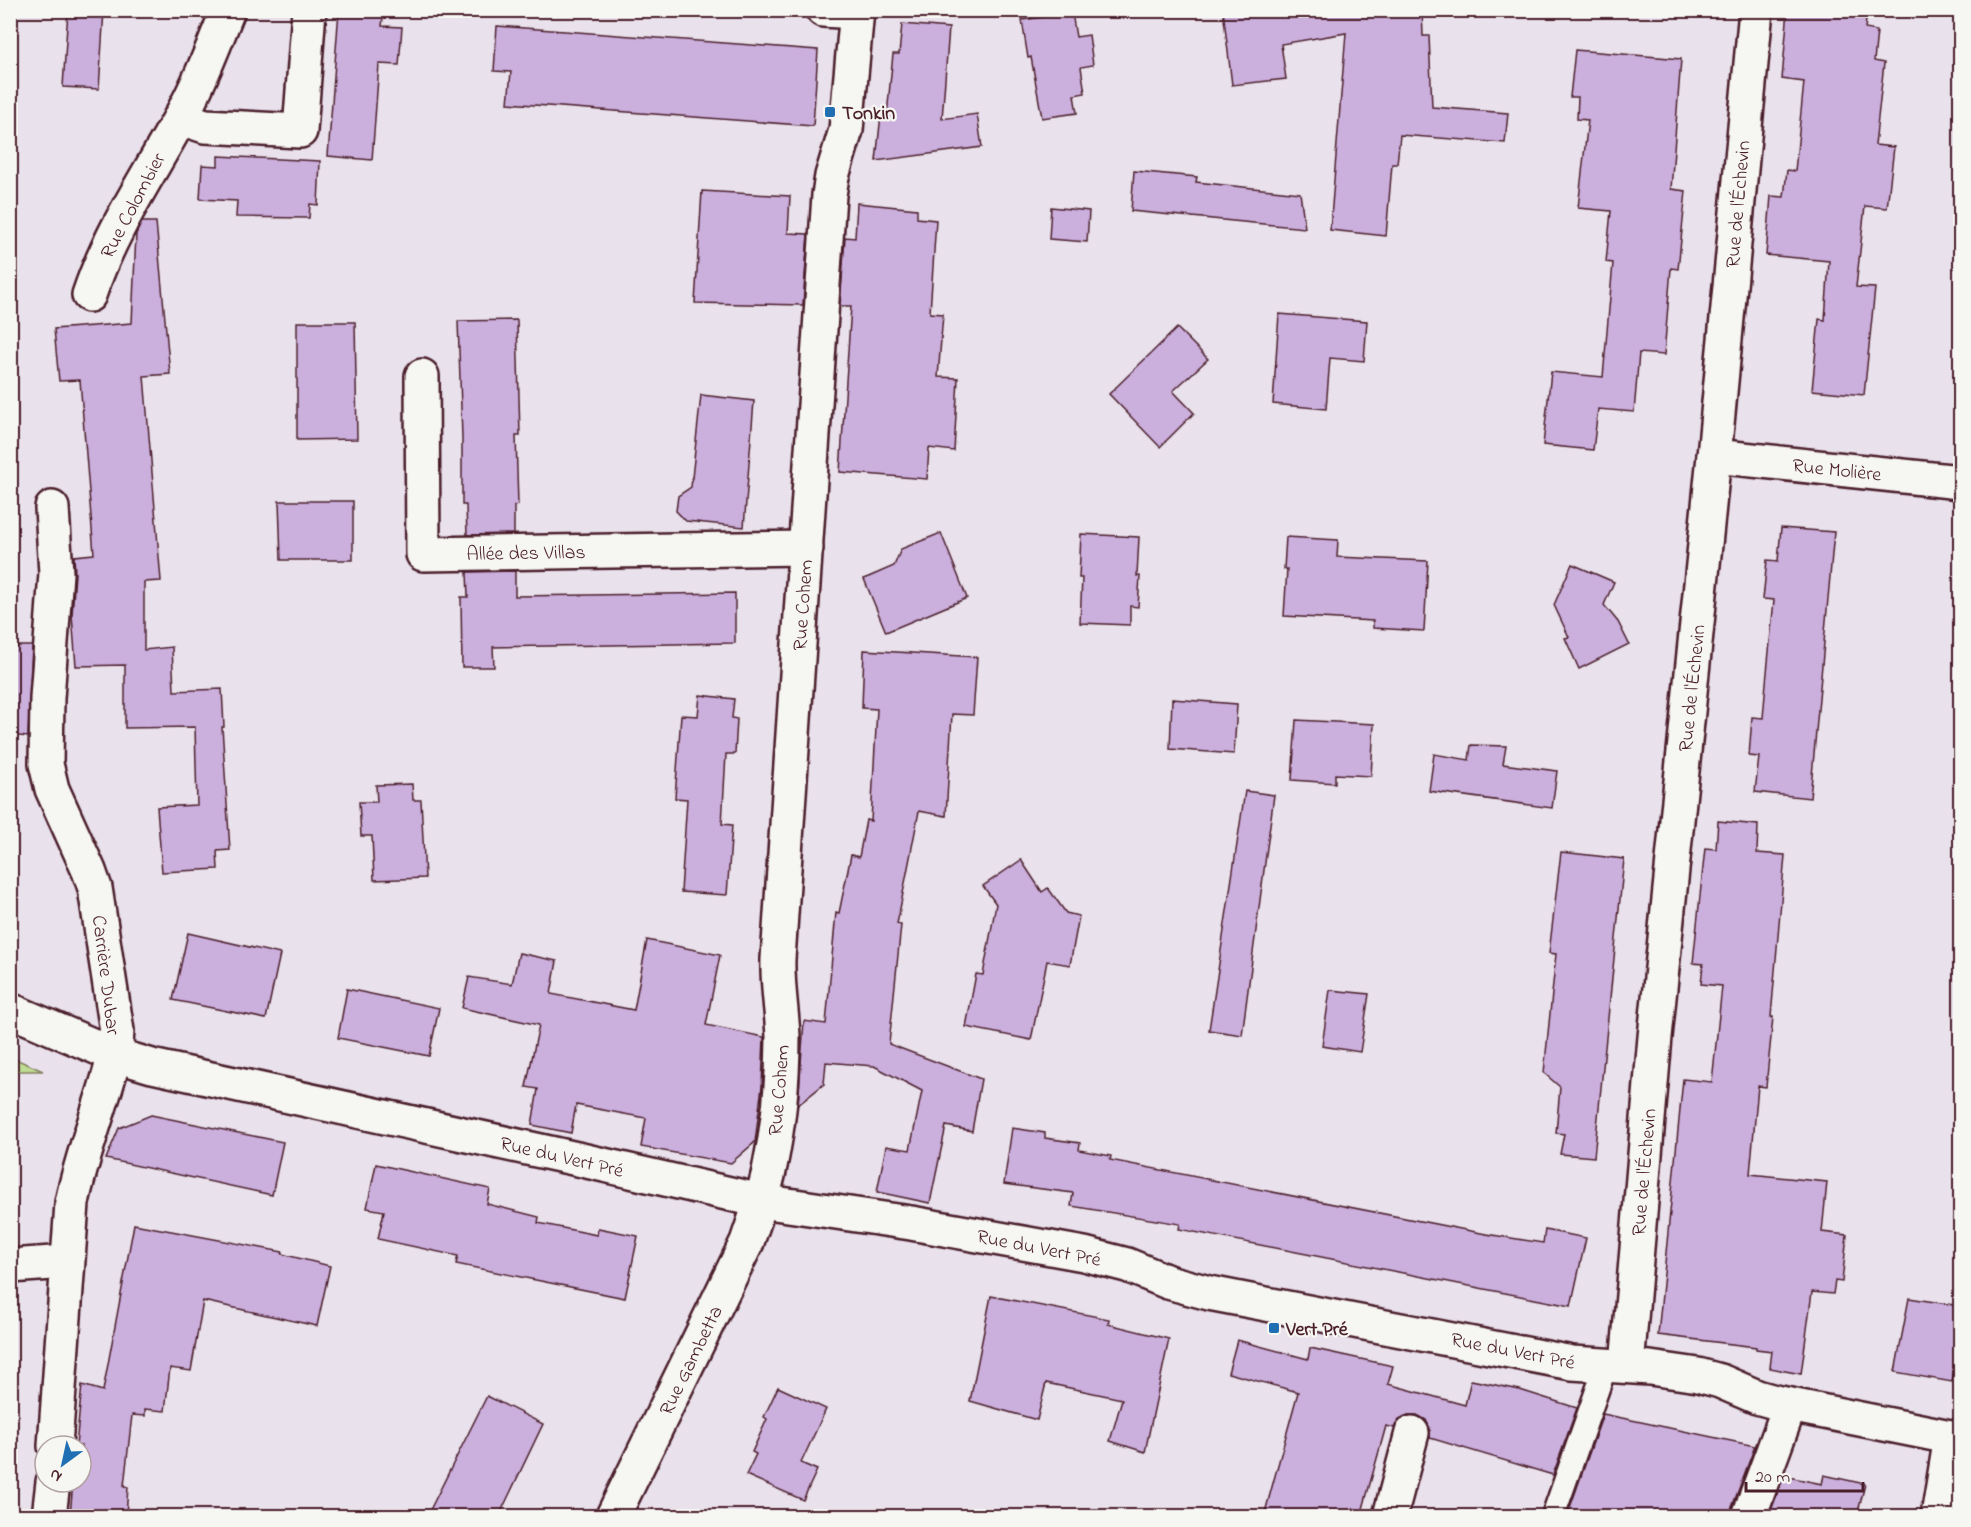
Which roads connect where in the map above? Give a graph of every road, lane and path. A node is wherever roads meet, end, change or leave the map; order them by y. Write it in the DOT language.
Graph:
graph roads {
  1 [pos="228,10"];
  2 [pos="309,10"];
  3 [pos="823,10"];
  4 [pos="1756,10"];
  5 [pos="857,11"];
  6 [pos="181,118"];
  7 [pos="89,296"];
  8 [pos="422,376"];
  9 [pos="1714,456"];
  10 [pos="1960,482"];
  11 [pos="52,508"];
  12 [pos="806,548"];
  13 [pos="10,1010"];
  14 [pos="114,1055"];
  15 [pos="761,1201"];
  16 [pos="67,1262"];
  17 [pos="10,1266"];
  18 [pos="1616,1366"];
  19 [pos="1790,1405"];
  20 [pos="1412,1433"];
  21 [pos="56,1434"];
  22 [pos="1956,1438"];
  23 [pos="52,1494"];
  24 [pos="49,1516"];
  25 [pos="613,1516"];
  26 [pos="1390,1516"];
  27 [pos="1553,1516"];
  28 [pos="1749,1516"];
  29 [pos="1938,1516"];
  1 -- 6 [label="street, Rue Colombier"];
  2 -- 6 [label="street"];
  3 -- 5 [label="street"];
  4 -- 9 [label="street, Rue de l'Échevin"];
  5 -- 12 [label="street, Rue Cohem"];
  6 -- 7 [label="street, Rue Colombier"];
  8 -- 12 [label="street, Allée des Villas"];
  9 -- 10 [label="street, Rue Molière"];
  9 -- 18 [label="street, Rue de l'Échevin"];
  11 -- 14 [label="street, Carrière Dubar"];
  12 -- 15 [label="street, Rue Cohem"];
  13 -- 14 [label="street, Rue du Vert Pré"];
  14 -- 15 [label="street, Rue du Vert Pré"];
  14 -- 16 [label="street, Carrière Dubar"];
  15 -- 18 [label="street, Rue du Vert Pré"];
  15 -- 25 [label="street, Rue Gambetta"];
  16 -- 17 [label="street"];
  16 -- 21 [label="street, Carrière Dubar"];
  18 -- 19 [label="street, Rue du Vert Pré"];
  18 -- 27 [label="lane"];
  19 -- 22 [label="street, Rue du Vert Pré"];
  19 -- 28 [label="street"];
  20 -- 26 [label="street"];
  22 -- 29 [label="street"];
  23 -- 24 [label="street"];
}
